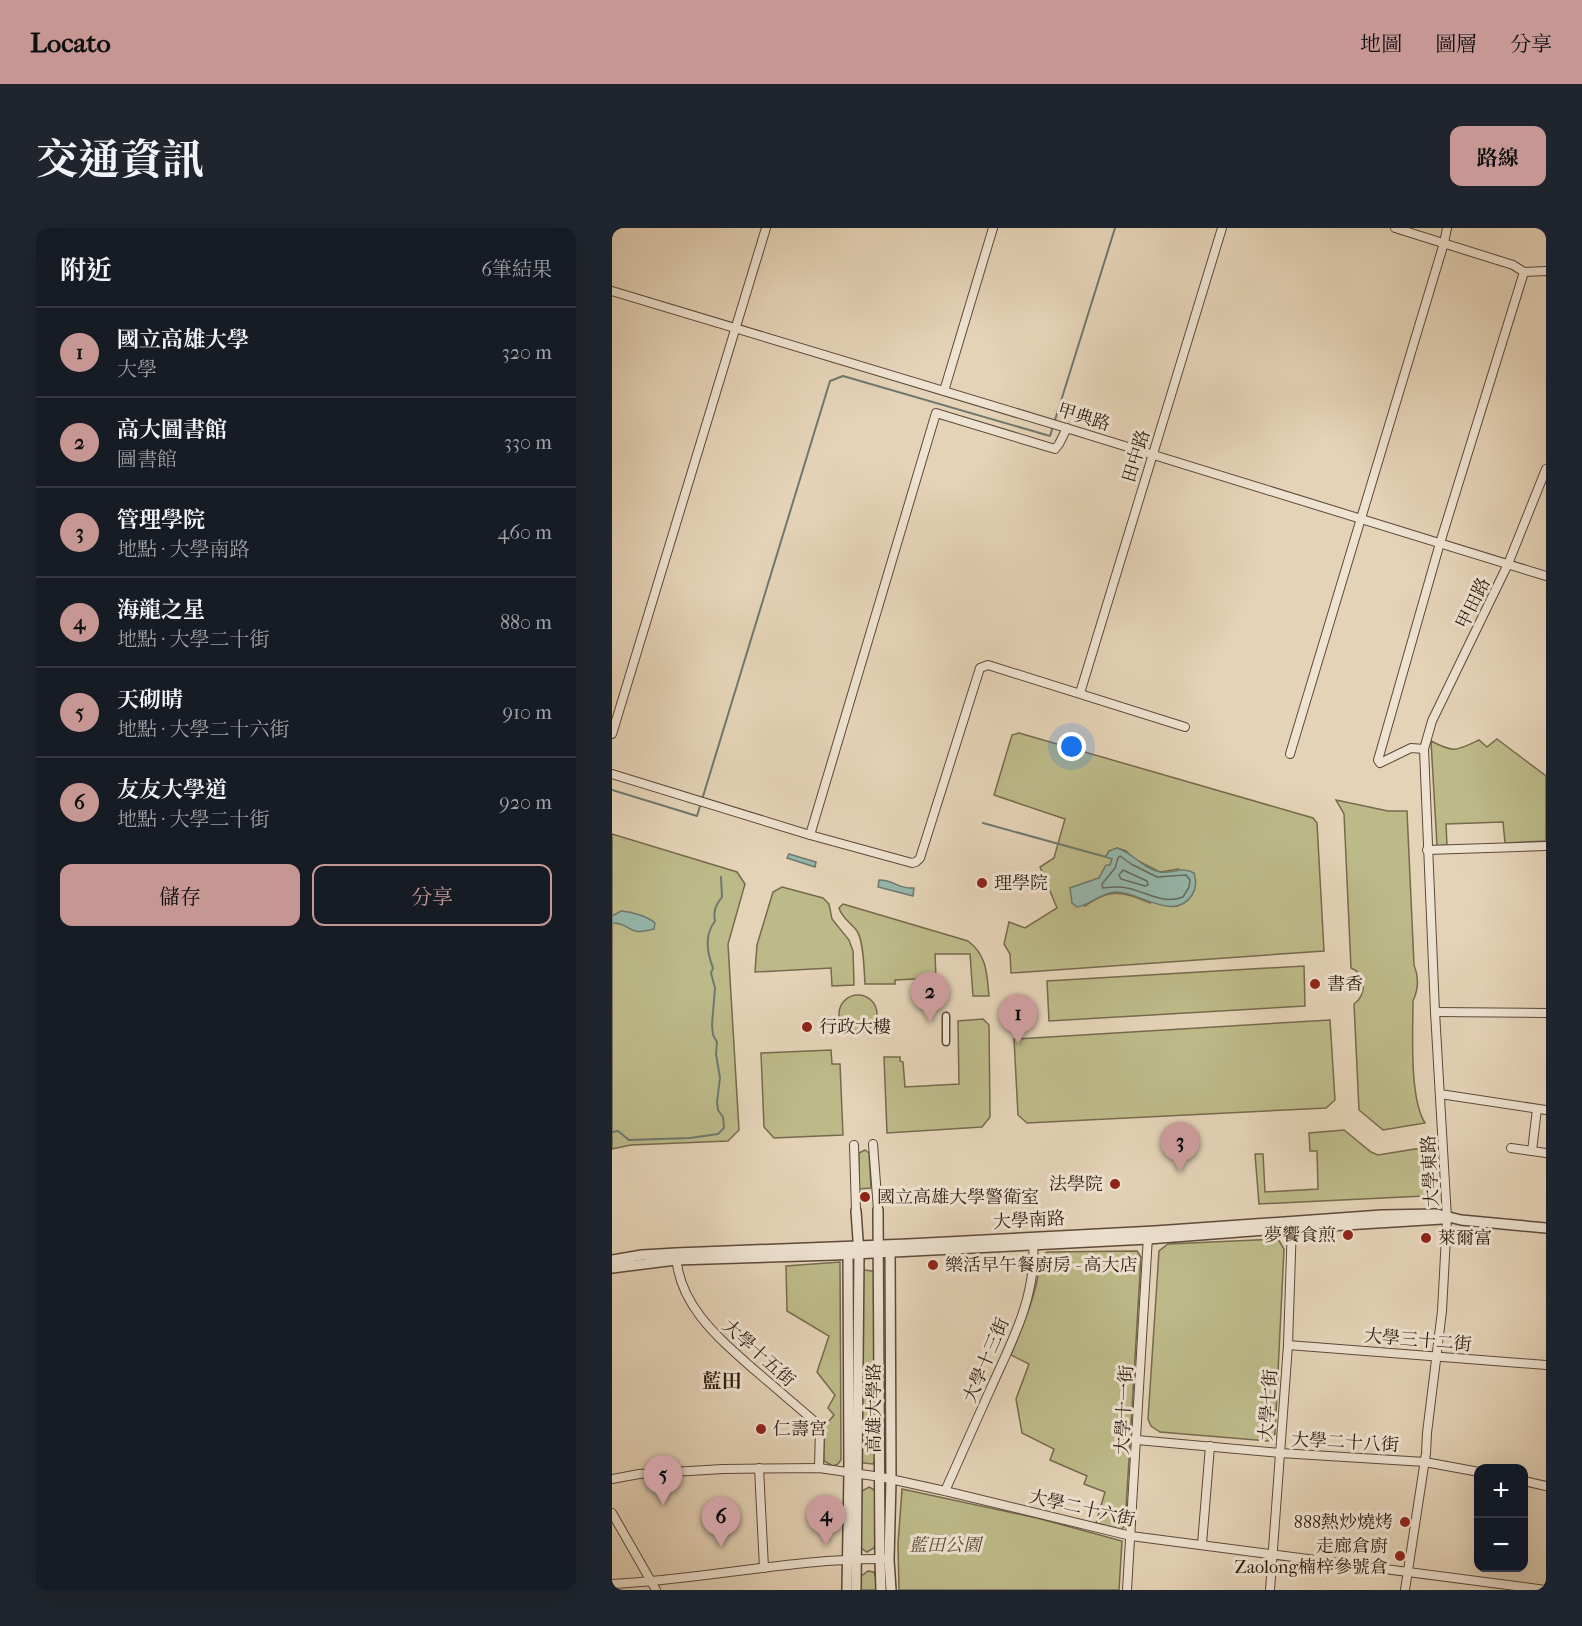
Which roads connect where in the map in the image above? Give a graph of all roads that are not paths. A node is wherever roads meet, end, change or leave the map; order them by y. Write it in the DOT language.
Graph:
graph roads {
  1 [pos="766,228"];
  2 [pos="993,228"];
  3 [pos="1222,228"];
  4 [pos="1395,228"];
  5 [pos="1447,228"];
  6 [pos="1444,243"];
  7 [pos="1546,271"];
  8 [pos="1524,272"];
  9 [pos="612,291"];
  10 [pos="735,328"];
  11 [pos="944,391"];
  12 [pos="1065,427"];
  13 [pos="1153,454"];
  14 [pos="1546,469"];
  15 [pos="1360,519"];
  16 [pos="1440,543"];
  17 [pos="1508,564"];
  18 [pos="1546,576"];
  19 [pos="1080,693"];
  20 [pos="1185,727"];
  21 [pos="612,734"];
  22 [pos="1424,749"];
  23 [pos="1290,754"];
  24 [pos="612,774"];
  25 [pos="810,835"];
  26 [pos="1546,846"];
  27 [pos="1427,850"];
  28 [pos="1435,1012"];
  29 [pos="1546,1013"];
  30 [pos="946,1016"];
  31 [pos="946,1042"];
  32 [pos="1440,1094"];
  33 [pos="1537,1109"];
  34 [pos="1546,1110"];
  35 [pos="873,1144"];
  36 [pos="854,1145"];
  37 [pos="1511,1148"];
  38 [pos="1532,1151"];
  39 [pos="1546,1153"];
  40 [pos="878,1210"];
  41 [pos="856,1211"];
  42 [pos="1447,1218"];
  43 [pos="1292,1225"];
  44 [pos="857,1228"];
  45 [pos="1546,1228"];
  46 [pos="879,1229"];
  47 [pos="1148,1235"];
  48 [pos="1033,1240"];
  49 [pos="890,1248"];
  50 [pos="880,1249"];
  51 [pos="848,1250"];
  52 [pos="858,1250"];
  53 [pos="676,1257"];
  54 [pos="612,1260"];
  55 [pos="612,1268"];
  56 [pos="1288,1345"];
  57 [pos="1437,1356"];
  58 [pos="1546,1365"];
  59 [pos="1137,1440"];
  60 [pos="1210,1446"];
  61 [pos="1280,1453"];
  62 [pos="1425,1462"];
  63 [pos="759,1468"];
  64 [pos="819,1468"];
  65 [pos="1474,1471"];
  66 [pos="854,1473"];
  67 [pos="880,1478"];
  68 [pos="612,1479"];
  69 [pos="891,1480"];
  70 [pos="1528,1483"];
  71 [pos="1546,1486"];
  72 [pos="945,1491"];
  73 [pos="612,1513"];
  74 [pos="1131,1536"];
  75 [pos="1202,1544"];
  76 [pos="1272,1553"];
  77 [pos="851,1559"];
  78 [pos="884,1559"];
  79 [pos="764,1568"];
  80 [pos="1408,1570"];
  81 [pos="651,1582"];
  82 [pos="614,1586"];
  83 [pos="656,1590"];
  84 [pos="847,1590"];
  85 [pos="856,1590"];
  86 [pos="881,1590"];
  87 [pos="891,1590"];
  88 [pos="1127,1590"];
  89 [pos="1270,1590"];
  90 [pos="1405,1590"];
  91 [pos="1546,1590"];
  1 -- 10 [label="street"];
  2 -- 11 [label="street"];
  3 -- 13 [label="street, 田中路"];
  4 -- 6 [label="street"];
  5 -- 6 [label="street"];
  6 -- 8 [label="street"];
  6 -- 15 [label="street"];
  7 -- 8 [label="street"];
  8 -- 16 [label="street"];
  9 -- 10 [label="street, 甲典路"];
  10 -- 11 [label="street, 甲典路"];
  10 -- 21 [label="street"];
  11 -- 12 [label="street, 甲典路"];
  12 -- 13 [label="street, 甲典路"];
  12 -- 25 [label="street"];
  13 -- 15 [label="street, 甲典路"];
  13 -- 19 [label="street, 田中路"];
  14 -- 17 [label="street, 甲田路"];
  15 -- 16 [label="street, 甲典路"];
  15 -- 23 [label="street"];
  16 -- 17 [label="street, 甲典路"];
  16 -- 22 [label="street"];
  17 -- 18 [label="street, 甲典路"];
  17 -- 22 [label="street, 甲田路"];
  19 -- 20 [label="street"];
  19 -- 25 [label="street"];
  22 -- 27 [label="street, 大學東路"];
  24 -- 25 [label="street"];
  26 -- 27 [label="street"];
  27 -- 28 [label="street, 大學東路"];
  28 -- 29 [label="street"];
  28 -- 32 [label="street, 大學東路"];
  30 -- 31 [label="street"];
  32 -- 33 [label="street"];
  32 -- 42 [label="street, 大學東路"];
  33 -- 34 [label="street"];
  33 -- 38 [label="street"];
  35 -- 40 [label="street"];
  36 -- 41 [label="street"];
  37 -- 38 [label="street"];
  38 -- 39 [label="street"];
  40 -- 46 [label="street, 高雄大學路"];
  41 -- 44 [label="street, 高雄大學路"];
  42 -- 43 [label="street, 大學南路"];
  42 -- 45 [label="street, 大學南路"];
  42 -- 57 [label="street, 大學東路"];
  43 -- 47 [label="street, 大學南路"];
  43 -- 56 [label="street, 大學七街"];
  44 -- 51 [label="street, 高雄大學路"];
  44 -- 52 [label="street, 高雄大學路"];
  46 -- 49 [label="street"];
  46 -- 50 [label="street, 高雄大學路"];
  47 -- 48 [label="street, 大學南路"];
  47 -- 59 [label="street, 大學十一街"];
  48 -- 49 [label="street, 大學南路"];
  48 -- 72 [label="street, 大學十三街"];
  49 -- 50 [label="street, 大學南路"];
  49 -- 69 [label="street, 高雄大學路"];
  50 -- 52 [label="street, 大學南路"];
  50 -- 67 [label="street, 高雄大學路"];
  51 -- 52 [label="street, 大學南路"];
  51 -- 53 [label="street, 大學南路"];
  51 -- 66 [label="street, 高雄大學路"];
  52 -- 66 [label="street, 高雄大學路"];
  53 -- 54 [label="street, 大學南路"];
  53 -- 55 [label="street, 大學南路"];
  53 -- 64 [label="street, 大學十五街"];
  56 -- 57 [label="street, 大學三十二街"];
  56 -- 61 [label="street, 大學七街"];
  57 -- 58 [label="street, 大學三十二街"];
  57 -- 62 [label="street, 大學東路"];
  59 -- 60 [label="street, 大學二十八街"];
  59 -- 74 [label="street, 大學十一街"];
  60 -- 61 [label="street, 大學二十八街"];
  60 -- 75 [label="street"];
  61 -- 62 [label="street, 大學二十八街"];
  61 -- 76 [label="street, 大學七街"];
  62 -- 65 [label="street, 大學二十八街"];
  62 -- 80 [label="street, 大學東路"];
  63 -- 64 [label="street, 大學二十六街"];
  63 -- 68 [label="street, 大學二十六街"];
  63 -- 79 [label="street"];
  64 -- 66 [label="street, 大學二十六街"];
  66 -- 67 [label="street, 大學二十六街"];
  66 -- 77 [label="street, 高雄大學路"];
  67 -- 69 [label="street, 大學二十六街"];
  67 -- 78 [label="street, 高雄大學路"];
  69 -- 72 [label="street, 大學二十六街"];
  69 -- 78 [label="street, 高雄大學路"];
  70 -- 71 [label="street"];
  72 -- 74 [label="street, 大學二十六街"];
  73 -- 81 [label="street"];
  74 -- 75 [label="street, 大學二十六街"];
  74 -- 88 [label="street, 大學十一街"];
  75 -- 76 [label="street, 大學二十六街"];
  76 -- 80 [label="street, 大學二十六街"];
  76 -- 89 [label="street, 大學七街"];
  77 -- 78 [label="street"];
  77 -- 79 [label="street"];
  77 -- 84 [label="street, 高雄大學路"];
  77 -- 85 [label="street, 高雄大學路"];
  78 -- 86 [label="street, 高雄大學路"];
  78 -- 87 [label="street, 高雄大學路"];
  79 -- 81 [label="street"];
  80 -- 90 [label="street, 大學東路"];
  80 -- 91 [label="street, 大學二十六街"];
  81 -- 82 [label="street"];
  81 -- 83 [label="street"];
}
